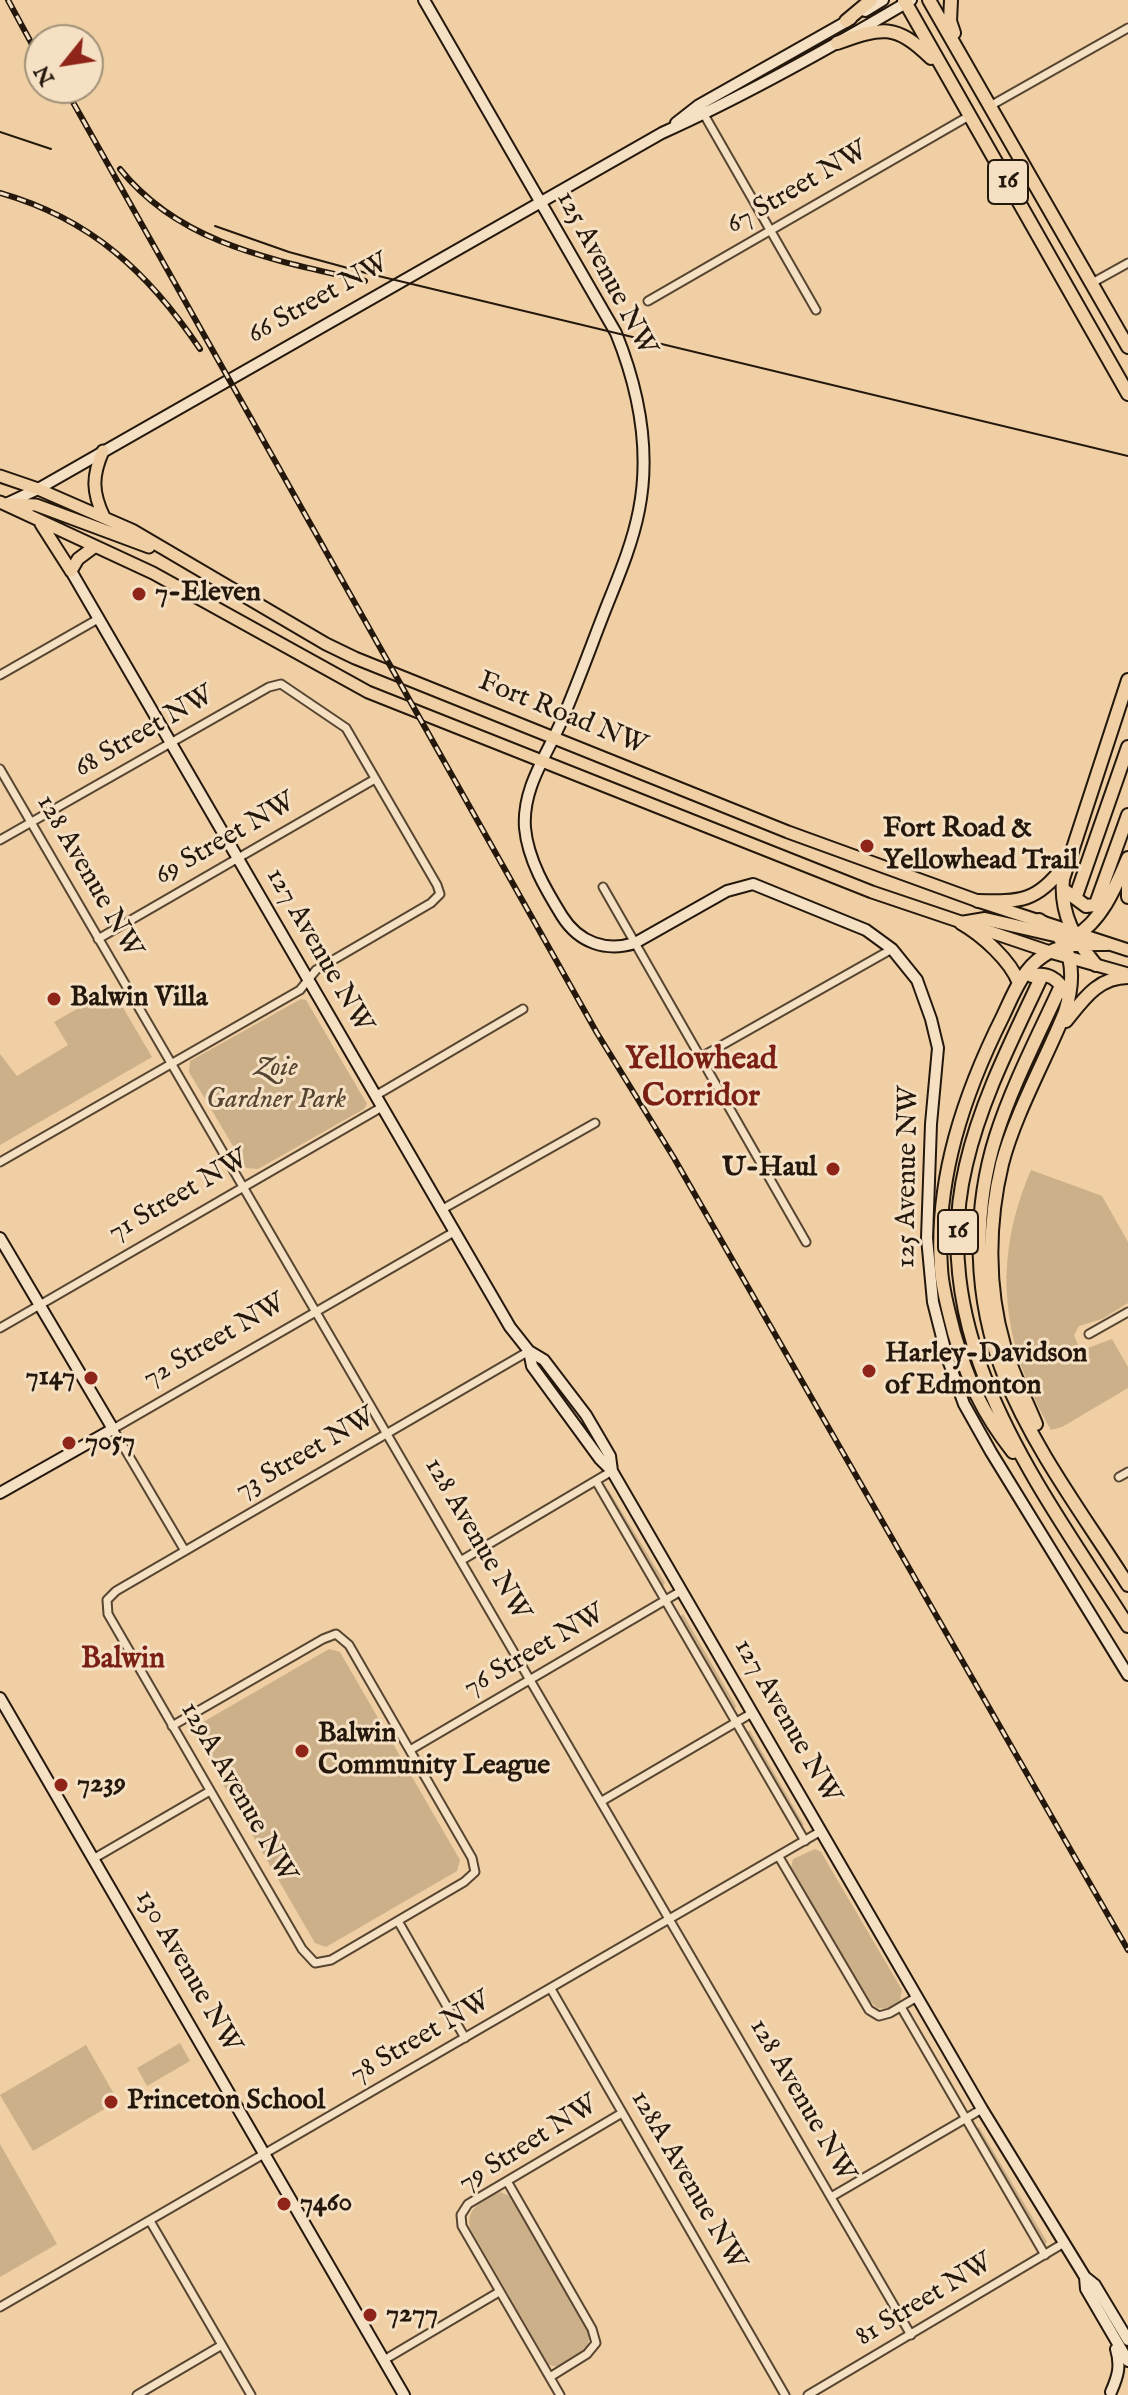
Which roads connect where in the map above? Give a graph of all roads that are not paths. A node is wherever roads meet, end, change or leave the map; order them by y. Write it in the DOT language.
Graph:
graph roads {
  1 [pos="424,0"];
  2 [pos="871,0"];
  3 [pos="883,0"];
  4 [pos="929,0"];
  5 [pos="951,0"];
  6 [pos="907,1"];
  7 [pos="846,21"];
  8 [pos="1128,28"];
  9 [pos="837,43"];
  10 [pos="963,59"];
  11 [pos="941,69"];
  12 [pos="990,106"];
  13 [pos="701,110"];
  14 [pos="969,116"];
  15 [pos="541,202"];
  16 [pos="770,231"];
  17 [pos="1128,263"];
  18 [pos="1091,284"];
  19 [pos="648,301"];
  20 [pos="816,310"];
  21 [pos="1128,347"];
  22 [pos="1128,394"];
  23 [pos="103,451"];
  24 [pos="0,476"];
  25 [pos="0,485"];
  26 [pos="38,489"];
  27 [pos="2,505"];
  28 [pos="104,517"];
  29 [pos="39,521"];
  30 [pos="94,547"];
  31 [pos="169,554"];
  32 [pos="71,571"];
  33 [pos="98,619"];
  34 [pos="0,675"];
  35 [pos="1128,680"];
  36 [pos="554,737"];
  37 [pos="170,744"];
  38 [pos="1128,747"];
  39 [pos="542,760"];
  40 [pos="0,769"];
  41 [pos="375,779"];
  42 [pos="1128,815"];
  43 [pos="31,822"];
  44 [pos="0,840"];
  45 [pos="1070,857"];
  46 [pos="1128,858"];
  47 [pos="237,860"];
  48 [pos="603,887"];
  49 [pos="1062,887"];
  50 [pos="1076,896"];
  51 [pos="1128,897"];
  52 [pos="978,901"];
  53 [pos="1103,901"];
  54 [pos="1039,920"];
  55 [pos="961,923"];
  56 [pos="1076,937"];
  57 [pos="98,939"];
  58 [pos="635,943"];
  59 [pos="1107,944"];
  60 [pos="1064,946"];
  61 [pos="892,949"];
  62 [pos="1128,950"];
  63 [pos="1050,952"];
  64 [pos="1096,965"];
  65 [pos="1128,976"];
  66 [pos="307,980"];
  67 [pos="1040,980"];
  68 [pos="1019,983"];
  69 [pos="1059,990"];
  70 [pos="523,1009"];
  71 [pos="1065,1012"];
  72 [pos="1055,1037"];
  73 [pos="701,1057"];
  74 [pos="171,1063"];
  75 [pos="375,1096"];
  76 [pos="382,1107"];
  77 [pos="595,1123"];
  78 [pos="0,1162"];
  79 [pos="243,1187"];
  80 [pos="441,1210"];
  81 [pos="454,1232"];
  82 [pos="0,1238"];
  83 [pos="806,1242"];
  84 [pos="40,1306"];
  85 [pos="316,1311"];
  86 [pos="1128,1312"];
  87 [pos="0,1328"];
  88 [pos="1089,1334"];
  89 [pos="529,1351"];
  90 [pos="113,1429"];
  91 [pos="388,1434"];
  92 [pos="612,1471"];
  93 [pos="1056,1471"];
  94 [pos="1128,1472"];
  95 [pos="1119,1477"];
  96 [pos="596,1481"];
  97 [pos="1038,1482"];
  98 [pos="0,1493"];
  99 [pos="185,1551"];
  100 [pos="462,1560"];
  101 [pos="1128,1585"];
  102 [pos="681,1591"];
  103 [pos="107,1600"];
  104 [pos="665,1601"];
  105 [pos="1128,1626"];
  106 [pos="1128,1675"];
  107 [pos="532,1680"];
  108 [pos="0,1698"];
  109 [pos="752,1713"];
  110 [pos="736,1722"];
  111 [pos="172,1726"];
  112 [pos="410,1750"];
  113 [pos="210,1791"];
  114 [pos="602,1801"];
  115 [pos="821,1831"];
  116 [pos="805,1841"];
  117 [pos="779,1857"];
  118 [pos="93,1859"];
  119 [pos="670,1920"];
  120 [pos="398,1921"];
  121 [pos="551,1989"];
  122 [pos="917,1997"];
  123 [pos="901,2007"];
  124 [pos="465,2038"];
  125 [pos="982,2109"];
  126 [pos="622,2113"];
  127 [pos="966,2118"];
  128 [pos="265,2154"];
  129 [pos="507,2181"];
  130 [pos="831,2197"];
  131 [pos="150,2221"];
  132 [pos="1064,2243"];
  133 [pos="1045,2255"];
  134 [pos="499,2292"];
  135 [pos="0,2307"];
  136 [pos="1115,2328"];
  137 [pos="911,2335"];
  138 [pos="1128,2338"];
  139 [pos="222,2345"];
  140 [pos="384,2360"];
  141 [pos="1128,2361"];
  142 [pos="550,2377"];
  143 [pos="1128,2382"];
  144 [pos="1108,2394"];
  145 [pos="137,2395"];
  146 [pos="251,2395"];
  147 [pos="404,2395"];
  148 [pos="560,2395"];
  149 [pos="785,2395"];
  150 [pos="808,2395"];
  1 -- 15 [label="street, 125 Avenue NW"];
  2 -- 7 [label="highway"];
  3 -- 7 [label="street, 66 Street NW"];
  4 -- 10 [label="highway, 16"];
  5 -- 10 [label="highway"];
  6 -- 9 [label="street, 66 Street NW"];
  6 -- 11 [label="highway, 16"];
  7 -- 13 [label="street, 66 Street NW"];
  8 -- 12 [label="street"];
  9 -- 11 [label="highway"];
  9 -- 13 [label="street, 66 Street NW"];
  10 -- 12 [label="highway, 16"];
  11 -- 14 [label="highway, 16"];
  12 -- 18 [label="highway, 16"];
  13 -- 15 [label="street, 66 Street NW"];
  13 -- 16 [label="street"];
  14 -- 16 [label="street, 67 Street NW"];
  14 -- 22 [label="highway, 16"];
  15 -- 23 [label="street, 66 Street NW"];
  15 -- 36 [label="street, 125 Avenue NW"];
  16 -- 19 [label="street, 67 Street NW"];
  16 -- 20 [label="street"];
  17 -- 18 [label="street"];
  18 -- 21 [label="highway, 16"];
  23 -- 26 [label="street, 66 Street NW"];
  23 -- 28 [label="main road"];
  24 -- 26 [label="main road, Fort Road NW"];
  25 -- 26 [label="main road"];
  26 -- 27 [label="street, 66 Street NW"];
  26 -- 28 [label="main road, Fort Road NW"];
  27 -- 29 [label="main road, Fort Road NW"];
  27 -- 31 [label="main road"];
  28 -- 31 [label="main road, Fort Road NW"];
  29 -- 30 [label="main road, Fort Road NW"];
  29 -- 32 [label="main road"];
  30 -- 32 [label="main road"];
  30 -- 39 [label="main road, Fort Road NW"];
  31 -- 36 [label="main road, Fort Road NW"];
  32 -- 33 [label="street, 127 Avenue NW"];
  33 -- 34 [label="street"];
  33 -- 37 [label="street, 127 Avenue NW"];
  35 -- 45 [label="highway"];
  36 -- 39 [label="street, 125 Avenue NW"];
  36 -- 52 [label="main road, Fort Road NW"];
  37 -- 41 [label="street, 68 Street NW"];
  37 -- 43 [label="street, 68 Street NW"];
  37 -- 47 [label="street, 127 Avenue NW"];
  38 -- 50 [label="highway"];
  39 -- 55 [label="main road, Fort Road NW"];
  39 -- 58 [label="street, 125 Avenue NW"];
  40 -- 43 [label="street, 128 Avenue NW"];
  41 -- 47 [label="street, 69 Street NW"];
  41 -- 66 [label="street"];
  42 -- 53 [label="highway"];
  43 -- 44 [label="street, 68 Street NW"];
  43 -- 57 [label="street, 128 Avenue NW"];
  45 -- 49 [label="highway"];
  45 -- 52 [label="highway"];
  46 -- 51 [label="highway"];
  46 -- 53 [label="highway"];
  47 -- 57 [label="street, 69 Street NW"];
  47 -- 66 [label="street, 127 Avenue NW"];
  48 -- 58 [label="street"];
  49 -- 53 [label="highway"];
  49 -- 56 [label="highway"];
  52 -- 54 [label="main road, Fort Road NW"];
  53 -- 56 [label="highway"];
  54 -- 56 [label="main road, Fort Road NW"];
  54 -- 60 [label="highway"];
  55 -- 60 [label="highway"];
  55 -- 63 [label="main road, Fort Road NW"];
  55 -- 68 [label="highway"];
  56 -- 59 [label="highway"];
  56 -- 60 [label="highway"];
  56 -- 64 [label="highway"];
  57 -- 74 [label="street, 128 Avenue NW"];
  58 -- 61 [label="street, 125 Avenue NW"];
  58 -- 73 [label="street"];
  59 -- 62 [label="main road"];
  60 -- 63 [label="highway"];
  60 -- 64 [label="main road"];
  60 -- 71 [label="highway"];
  61 -- 73 [label="street"];
  61 -- 106 [label="street, 125 Avenue NW"];
  63 -- 68 [label="highway"];
  64 -- 65 [label="main road"];
  65 -- 72 [label="highway"];
  66 -- 74 [label="street"];
  66 -- 75 [label="street, 127 Avenue NW"];
  67 -- 97 [label="highway, 16"];
  68 -- 71 [label="highway"];
  68 -- 97 [label="highway"];
  69 -- 93 [label="highway, 16"];
  70 -- 75 [label="street"];
  71 -- 72 [label="highway"];
  72 -- 93 [label="highway"];
  73 -- 83 [label="street"];
  74 -- 78 [label="street"];
  74 -- 79 [label="street, 128 Avenue NW"];
  75 -- 76 [label="street, 127 Avenue NW"];
  76 -- 79 [label="street, 71 Street NW"];
  76 -- 80 [label="street, 127 Avenue NW"];
  77 -- 80 [label="street"];
  79 -- 84 [label="street, 71 Street NW"];
  79 -- 85 [label="street, 128 Avenue NW"];
  80 -- 81 [label="street, 127 Avenue NW"];
  81 -- 85 [label="street, 72 Street NW"];
  81 -- 89 [label="street, 127 Avenue NW"];
  82 -- 84 [label="street"];
  84 -- 87 [label="street, 71 Street NW"];
  84 -- 90 [label="street"];
  85 -- 90 [label="street, 72 Street NW"];
  85 -- 91 [label="street, 128 Avenue NW"];
  86 -- 88 [label="street"];
  89 -- 91 [label="street, 73 Street NW"];
  89 -- 92 [label="street, 127 Avenue NW"];
  90 -- 98 [label="street, 72 Street NW"];
  90 -- 99 [label="street"];
  91 -- 99 [label="street, 73 Street NW"];
  91 -- 100 [label="street, 128 Avenue NW"];
  92 -- 96 [label="street"];
  92 -- 102 [label="street, 127 Avenue NW"];
  93 -- 101 [label="highway, 16"];
  94 -- 95 [label="street"];
  96 -- 100 [label="street"];
  96 -- 104 [label="street, 127 Avenue NW"];
  97 -- 105 [label="highway, 16"];
  99 -- 103 [label="street, 73 Street NW"];
  100 -- 107 [label="street, 128 Avenue NW"];
  102 -- 104 [label="street, 76 Street NW"];
  102 -- 109 [label="street, 127 Avenue NW"];
  103 -- 111 [label="street, 129A Avenue NW"];
  104 -- 107 [label="street, 76 Street NW"];
  104 -- 110 [label="street, 127 Avenue NW"];
  107 -- 112 [label="street, 76 Street NW"];
  107 -- 114 [label="street, 128 Avenue NW"];
  108 -- 118 [label="street, 130 Avenue NW"];
  109 -- 110 [label="street"];
  109 -- 115 [label="street, 127 Avenue NW"];
  110 -- 114 [label="street"];
  110 -- 116 [label="street, 127 Avenue NW"];
  111 -- 112 [label="street"];
  111 -- 113 [label="street, 129A Avenue NW"];
  112 -- 120 [label="street"];
  113 -- 118 [label="street"];
  113 -- 120 [label="street, 129A Avenue NW"];
  114 -- 119 [label="street, 128 Avenue NW"];
  115 -- 116 [label="street, 78 Street NW"];
  115 -- 122 [label="street, 127 Avenue NW"];
  116 -- 117 [label="street, 78 Street NW"];
  117 -- 119 [label="street, 78 Street NW"];
  117 -- 123 [label="street"];
  118 -- 128 [label="street, 130 Avenue NW"];
  119 -- 121 [label="street, 78 Street NW"];
  119 -- 130 [label="street, 128 Avenue NW"];
  120 -- 124 [label="street"];
  121 -- 124 [label="street, 78 Street NW"];
  121 -- 126 [label="street, 128A Avenue NW"];
  122 -- 123 [label="street"];
  122 -- 125 [label="street, 127 Avenue NW"];
  123 -- 127 [label="street"];
  124 -- 128 [label="street, 78 Street NW"];
  125 -- 127 [label="street"];
  125 -- 132 [label="street, 127 Avenue NW"];
  126 -- 129 [label="street, 79 Street NW"];
  126 -- 149 [label="street, 128A Avenue NW"];
  127 -- 130 [label="street"];
  127 -- 133 [label="street"];
  128 -- 131 [label="street, 78 Street NW"];
  128 -- 140 [label="street, 130 Avenue NW"];
  129 -- 134 [label="street, 79 Street NW"];
  129 -- 142 [label="street"];
  130 -- 137 [label="street, 128 Avenue NW"];
  131 -- 135 [label="street, 78 Street NW"];
  131 -- 139 [label="street"];
  132 -- 133 [label="street, 81 Street NW"];
  132 -- 136 [label="street, 127 Avenue NW"];
  133 -- 137 [label="street, 81 Street NW"];
  134 -- 140 [label="street"];
  134 -- 142 [label="street"];
  136 -- 138 [label="street"];
  136 -- 141 [label="street, 127 Avenue NW"];
  136 -- 144 [label="street"];
  137 -- 150 [label="street, 81 Street NW"];
  139 -- 145 [label="street"];
  139 -- 146 [label="street"];
  140 -- 147 [label="street, 130 Avenue NW"];
  142 -- 148 [label="street"];
  143 -- 144 [label="street"];
}
